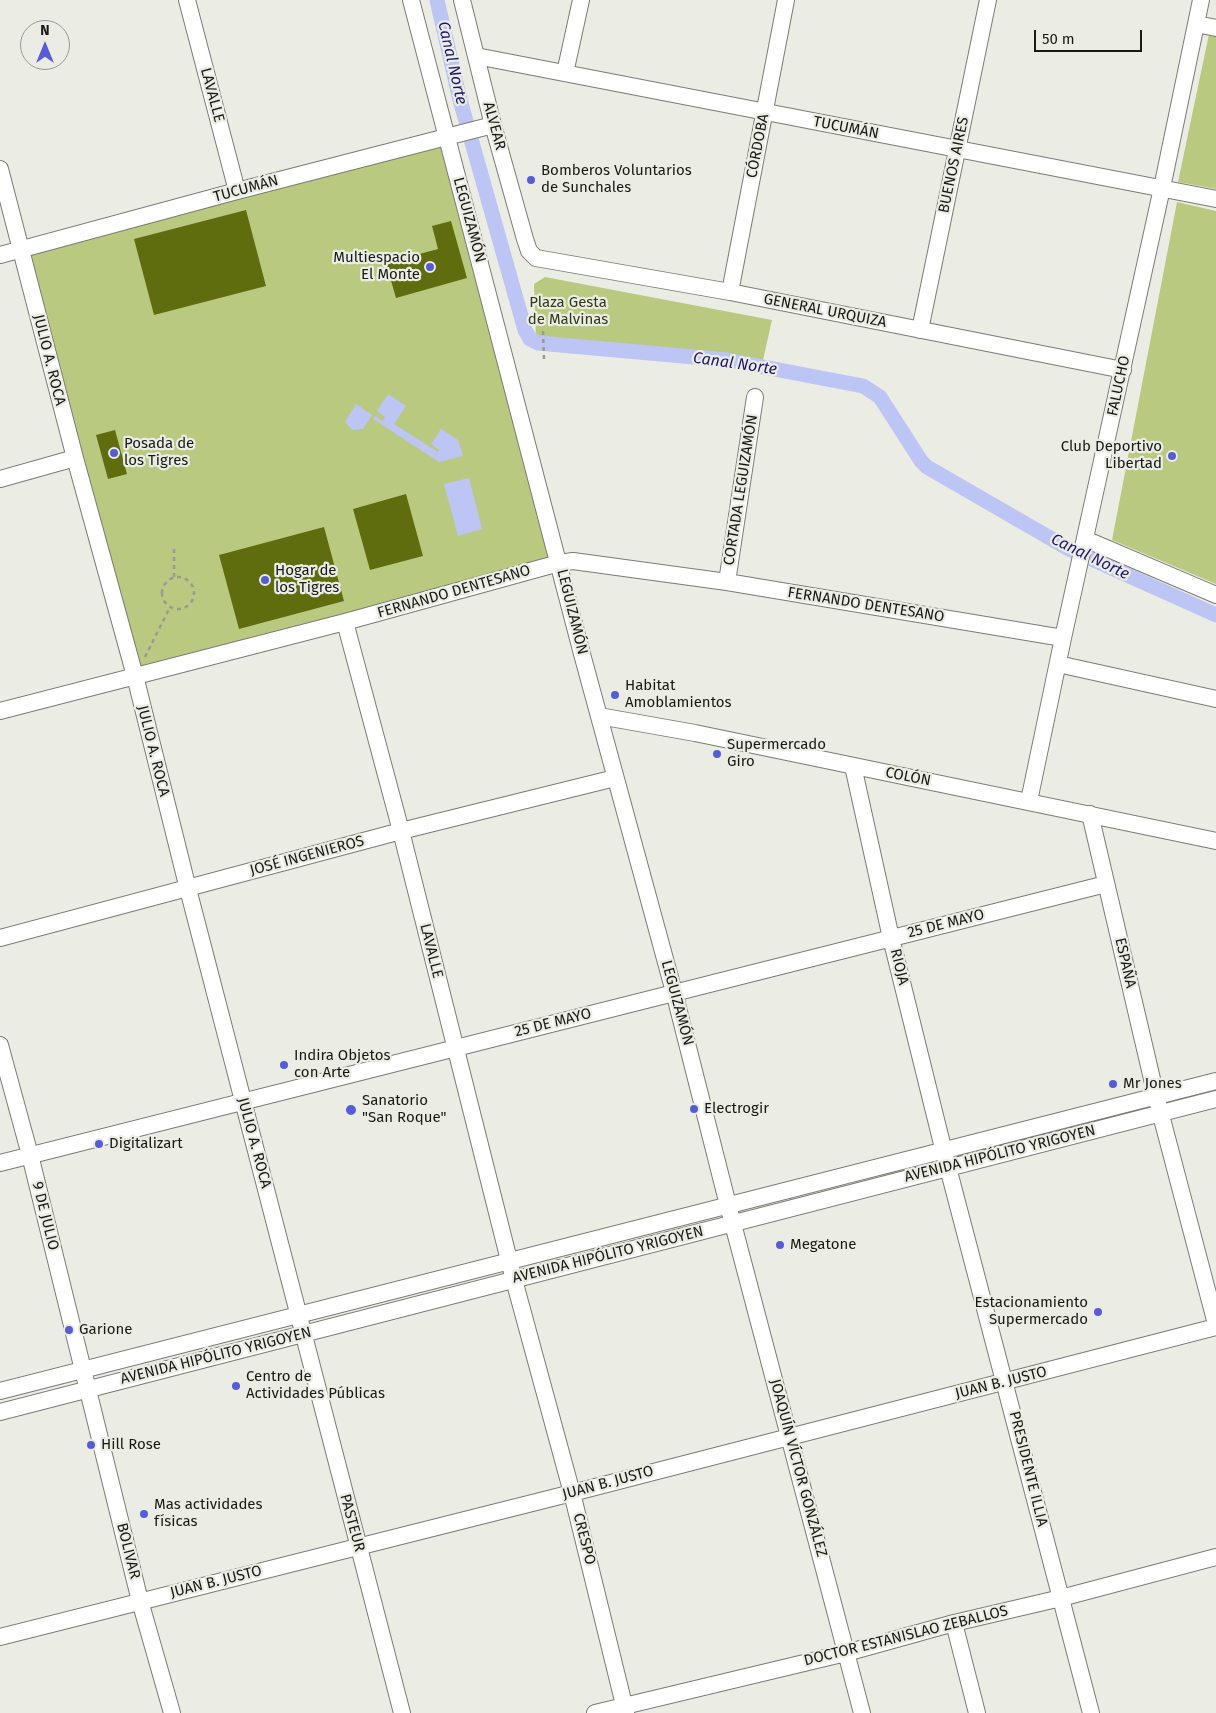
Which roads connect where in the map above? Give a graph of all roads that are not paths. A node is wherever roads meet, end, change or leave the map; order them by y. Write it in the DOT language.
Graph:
graph roads {
  1 [pos="187,0"];
  2 [pos="411,0"];
  3 [pos="462,0"];
  4 [pos="581,0"];
  5 [pos="786,0"];
  6 [pos="988,0"];
  7 [pos="1201,0"];
  8 [pos="1196,24"];
  9 [pos="1216,28"];
  10 [pos="476,56"];
  11 [pos="565,73"];
  12 [pos="765,112"];
  13 [pos="493,125"];
  14 [pos="446,136"];
  15 [pos="957,150"];
  16 [pos="0,169"];
  17 [pos="1162,188"];
  18 [pos="237,191"];
  19 [pos="1216,199"];
  20 [pos="21,249"];
  21 [pos="529,251"];
  22 [pos="0,255"];
  23 [pos="730,292"];
  24 [pos="920,330"];
  25 [pos="1123,370"];
  26 [pos="755,397"];
  27 [pos="74,458"];
  28 [pos="0,479"];
  29 [pos="1085,539"];
  30 [pos="559,563"];
  31 [pos="727,582"];
  32 [pos="1216,595"];
  33 [pos="345,622"];
  34 [pos="1063,638"];
  35 [pos="1058,664"];
  36 [pos="134,676"];
  37 [pos="1216,699"];
  38 [pos="0,711"];
  39 [pos="599,716"];
  40 [pos="853,766"];
  41 [pos="615,778"];
  42 [pos="1029,802"];
  43 [pos="1090,814"];
  44 [pos="401,831"];
  45 [pos="1216,841"];
  46 [pos="1106,884"];
  47 [pos="188,889"];
  48 [pos="0,938"];
  49 [pos="892,938"];
  50 [pos="674,992"];
  51 [pos="0,1045"];
  52 [pos="455,1048"];
  53 [pos="1216,1081"];
  54 [pos="1156,1096"];
  55 [pos="1216,1098"];
  56 [pos="243,1101"];
  57 [pos="1161,1113"];
  58 [pos="944,1150"];
  59 [pos="30,1155"];
  60 [pos="0,1163"];
  61 [pos="948,1168"];
  62 [pos="728,1206"];
  63 [pos="734,1223"];
  64 [pos="509,1261"];
  65 [pos="514,1280"];
  66 [pos="299,1316"];
  67 [pos="1216,1325"];
  68 [pos="304,1334"];
  69 [pos="83,1370"];
  70 [pos="1005,1382"];
  71 [pos="88,1389"];
  72 [pos="0,1391"];
  73 [pos="0,1412"];
  74 [pos="790,1436"];
  75 [pos="572,1493"];
  76 [pos="358,1546"];
  77 [pos="1216,1557"];
  78 [pos="1061,1598"];
  79 [pos="140,1601"];
  80 [pos="954,1623"];
  81 [pos="0,1637"];
  82 [pos="846,1653"];
  83 [pos="625,1709"];
  84 [pos="172,1713"];
  85 [pos="402,1713"];
  86 [pos="595,1713"];
  87 [pos="862,1713"];
  88 [pos="978,1713"];
  89 [pos="1091,1713"];
  1 -- 18 [label="street, LAVALLE"];
  2 -- 14 [label="street, LEGUIZAMÓN"];
  3 -- 10 [label="street, ALVEAR"];
  4 -- 11 [label="street"];
  5 -- 12 [label="street, CÓRDOBA"];
  6 -- 15 [label="street, BUENOS AIRES"];
  7 -- 8 [label="street, FALUCHO"];
  8 -- 9 [label="street"];
  8 -- 17 [label="street, FALUCHO"];
  10 -- 11 [label="street, TUCUMÁN"];
  10 -- 13 [label="street, ALVEAR"];
  11 -- 12 [label="street, TUCUMÁN"];
  12 -- 15 [label="street, TUCUMÁN"];
  12 -- 23 [label="street, CÓRDOBA"];
  13 -- 14 [label="street, TUCUMÁN"];
  13 -- 21 [label="street, ALVEAR"];
  14 -- 18 [label="street, TUCUMÁN"];
  14 -- 30 [label="street, LEGUIZAMÓN"];
  15 -- 17 [label="street, TUCUMÁN"];
  15 -- 24 [label="street, BUENOS AIRES"];
  16 -- 20 [label="street, JULIO A. ROCA"];
  17 -- 19 [label="street, TUCUMÁN"];
  17 -- 25 [label="street, FALUCHO"];
  18 -- 20 [label="street, TUCUMÁN"];
  20 -- 22 [label="street, TUCUMÁN"];
  20 -- 27 [label="street, JULIO A. ROCA"];
  21 -- 23 [label="street, GENERAL URQUIZA"];
  23 -- 24 [label="street, GENERAL URQUIZA"];
  24 -- 25 [label="street, GENERAL URQUIZA"];
  25 -- 29 [label="street, FALUCHO"];
  26 -- 31 [label="street, CORTADA LEGUIZAMÓN"];
  27 -- 28 [label="street"];
  27 -- 36 [label="street, JULIO A. ROCA"];
  29 -- 32 [label="street"];
  29 -- 34 [label="street, FALUCHO"];
  30 -- 31 [label="street, FERNANDO DENTESANO"];
  30 -- 33 [label="street, FERNANDO DENTESANO"];
  30 -- 39 [label="street, LEGUIZAMÓN"];
  31 -- 34 [label="street, FERNANDO DENTESANO"];
  33 -- 36 [label="street, FERNANDO DENTESANO"];
  33 -- 44 [label="street, LAVALLE"];
  34 -- 35 [label="street, FALUCHO"];
  35 -- 37 [label="street"];
  35 -- 42 [label="street, FALUCHO"];
  36 -- 38 [label="street, FERNANDO DENTESANO"];
  36 -- 47 [label="street, JULIO A. ROCA"];
  39 -- 40 [label="street, COLÓN"];
  39 -- 41 [label="street, LEGUIZAMÓN"];
  40 -- 42 [label="street, COLÓN"];
  40 -- 49 [label="street, RIOJA"];
  41 -- 44 [label="street, JOSÉ INGENIEROS"];
  41 -- 50 [label="street, LEGUIZAMÓN"];
  42 -- 43 [label="street, COLÓN"];
  43 -- 45 [label="street, COLÓN"];
  43 -- 46 [label="street, ESPAÑA"];
  44 -- 47 [label="street, JOSÉ INGENIEROS"];
  44 -- 52 [label="street, LAVALLE"];
  46 -- 49 [label="street, 25 DE MAYO"];
  46 -- 54 [label="street, ESPAÑA"];
  47 -- 48 [label="street, JOSÉ INGENIEROS"];
  47 -- 56 [label="street, JULIO A. ROCA"];
  49 -- 50 [label="street, 25 DE MAYO"];
  49 -- 58 [label="street, RIOJA"];
  50 -- 52 [label="street, 25 DE MAYO"];
  50 -- 62 [label="street, LEGUIZAMÓN"];
  51 -- 59 [label="street, 9 DE JULIO"];
  52 -- 56 [label="street, 25 DE MAYO"];
  52 -- 64 [label="street, LAVALLE"];
  53 -- 54 [label="street, AVENIDA HIPÓLITO YRIGOYEN"];
  54 -- 57 [label="street, ESPAÑA"];
  54 -- 58 [label="street, AVENIDA HIPÓLITO YRIGOYEN"];
  55 -- 57 [label="street, AVENIDA HIPÓLITO YRIGOYEN"];
  56 -- 59 [label="street, 25 DE MAYO"];
  56 -- 66 [label="street, JULIO A. ROCA"];
  57 -- 61 [label="street, AVENIDA HIPÓLITO YRIGOYEN"];
  57 -- 67 [label="street, ESPAÑA"];
  58 -- 61 [label="street, RIOJA"];
  58 -- 62 [label="street, AVENIDA HIPÓLITO YRIGOYEN"];
  59 -- 60 [label="street, 25 DE MAYO"];
  59 -- 69 [label="street, 9 DE JULIO"];
  61 -- 63 [label="street, AVENIDA HIPÓLITO YRIGOYEN"];
  61 -- 70 [label="street, PRESIDENTE ILLIA"];
  62 -- 63 [label="street, LEGUIZAMÓN"];
  62 -- 64 [label="street, AVENIDA HIPÓLITO YRIGOYEN"];
  63 -- 65 [label="street, AVENIDA HIPÓLITO YRIGOYEN"];
  63 -- 74 [label="street, JOAQUÍN VÍCTOR GONZÁLEZ"];
  64 -- 65 [label="street, LAVALLE"];
  64 -- 66 [label="street, AVENIDA HIPÓLITO YRIGOYEN"];
  65 -- 68 [label="street, AVENIDA HIPÓLITO YRIGOYEN"];
  65 -- 75 [label="street, CRESPO"];
  66 -- 68 [label="street, JULIO A. ROCA"];
  66 -- 69 [label="street, AVENIDA HIPÓLITO YRIGOYEN"];
  67 -- 70 [label="street, JUAN B. JUSTO"];
  68 -- 71 [label="street, AVENIDA HIPÓLITO YRIGOYEN"];
  68 -- 76 [label="street, PASTEUR"];
  69 -- 71 [label="street, 9 DE JULIO"];
  69 -- 72 [label="street, AVENIDA HIPÓLITO YRIGOYEN"];
  70 -- 74 [label="street, JUAN B. JUSTO"];
  70 -- 78 [label="street, PRESIDENTE ILLIA"];
  71 -- 73 [label="street, AVENIDA HIPÓLITO YRIGOYEN"];
  71 -- 79 [label="street, BOLIVAR"];
  74 -- 75 [label="street, JUAN B. JUSTO"];
  74 -- 82 [label="street, JOAQUÍN VÍCTOR GONZÁLEZ"];
  75 -- 76 [label="street, JUAN B. JUSTO"];
  75 -- 83 [label="street, CRESPO"];
  76 -- 79 [label="street, JUAN B. JUSTO"];
  76 -- 85 [label="street, PASTEUR"];
  77 -- 78 [label="street, DOCTOR ESTANISLAO ZEBALLOS"];
  78 -- 80 [label="street, DOCTOR ESTANISLAO ZEBALLOS"];
  78 -- 89 [label="street, PRESIDENTE ILLIA"];
  79 -- 81 [label="street, JUAN B. JUSTO"];
  79 -- 84 [label="street, BOLIVAR"];
  80 -- 82 [label="street, DOCTOR ESTANISLAO ZEBALLOS"];
  80 -- 88 [label="street"];
  82 -- 83 [label="street, DOCTOR ESTANISLAO ZEBALLOS"];
  82 -- 87 [label="street, JOAQUÍN VÍCTOR GONZÁLEZ"];
  83 -- 86 [label="street, DOCTOR ESTANISLAO ZEBALLOS"];
}
